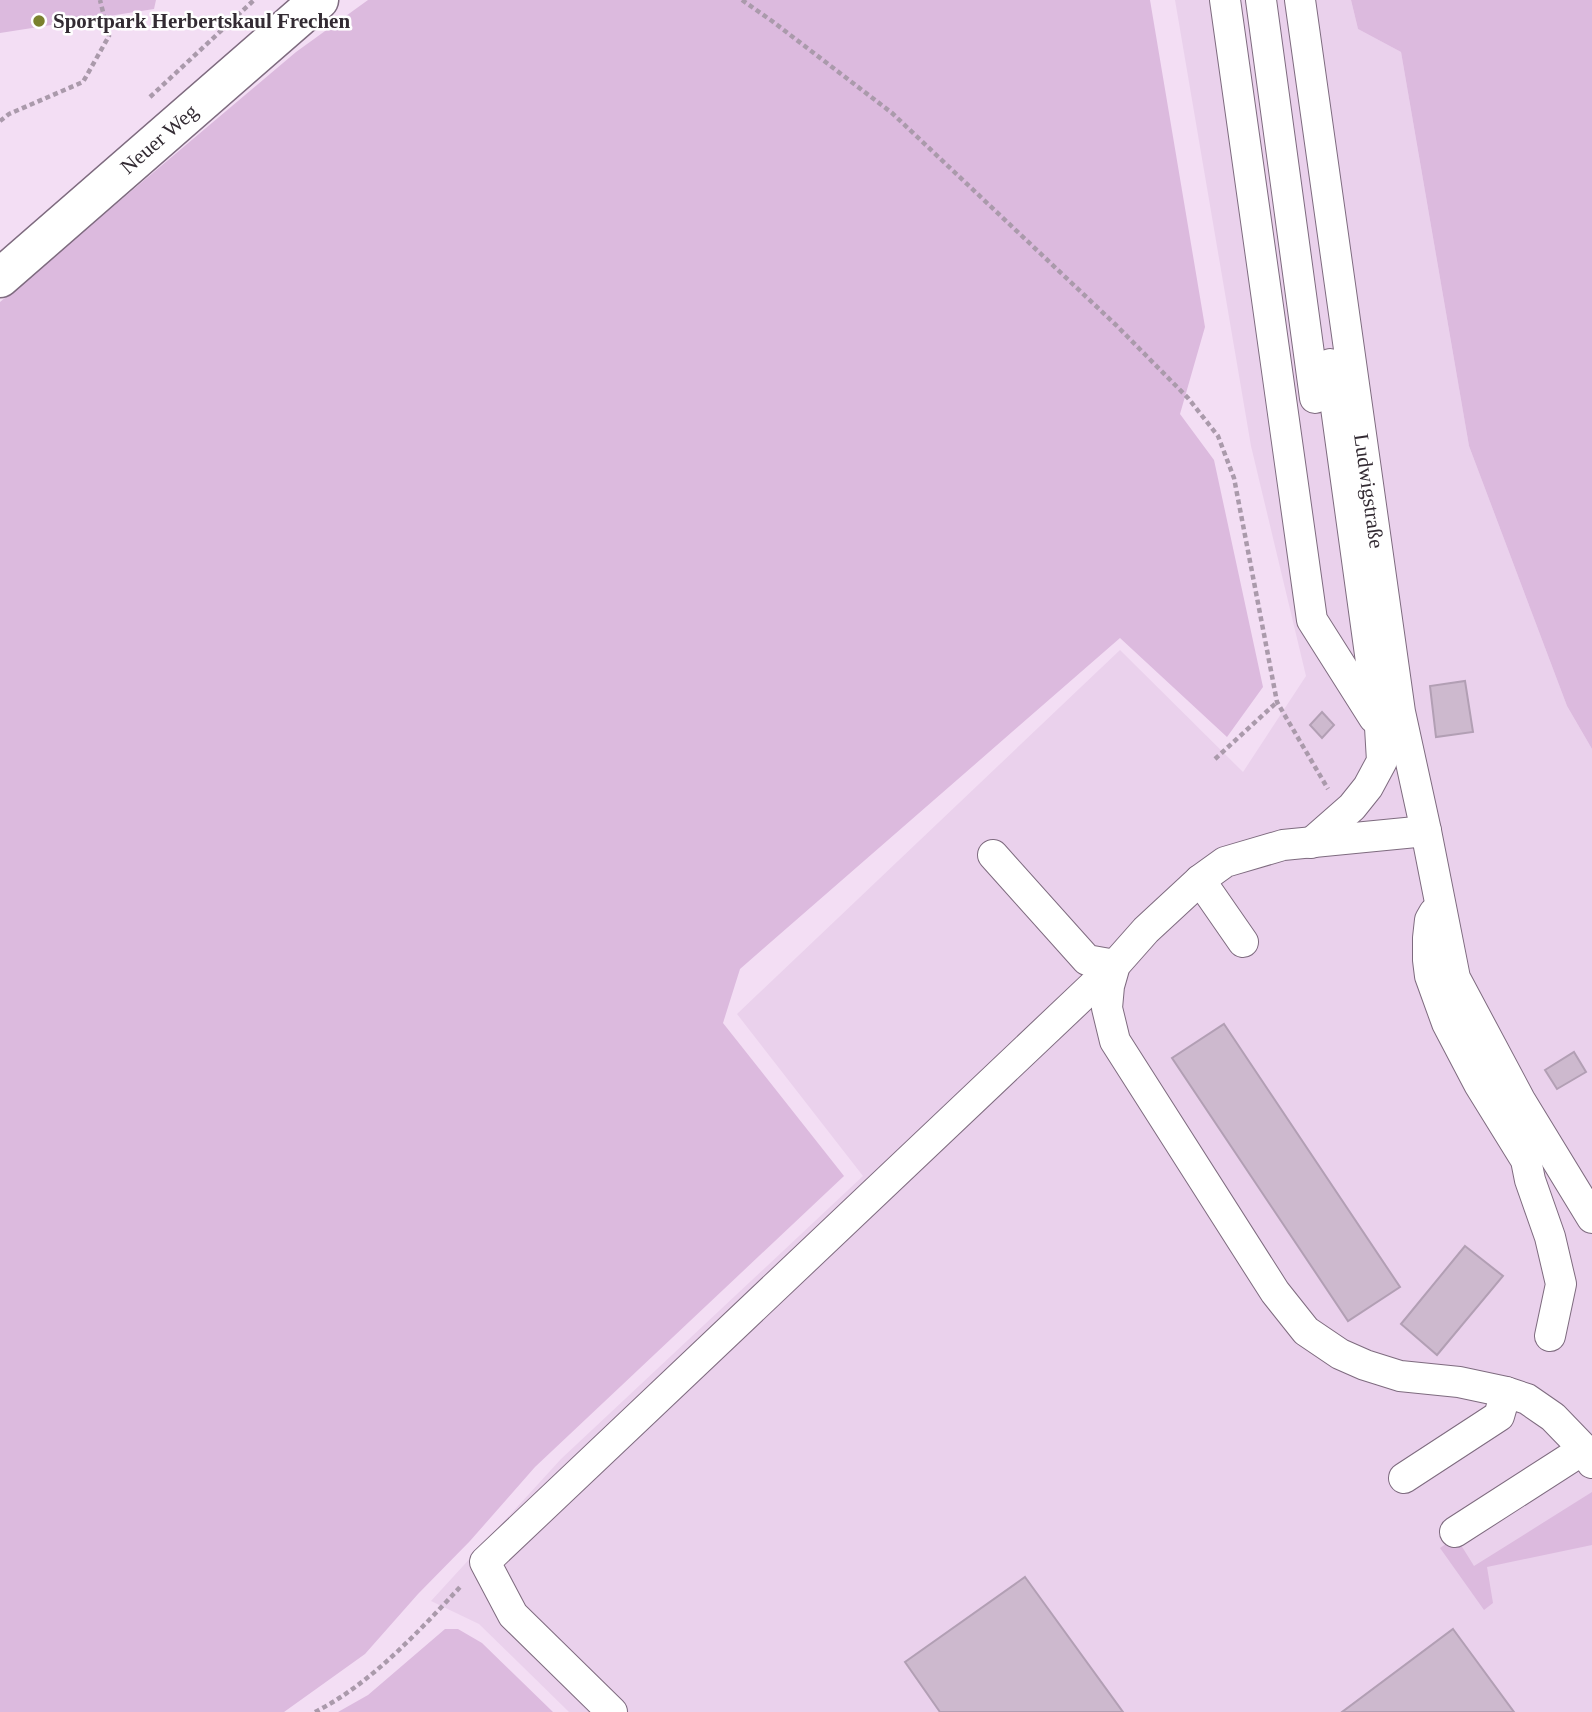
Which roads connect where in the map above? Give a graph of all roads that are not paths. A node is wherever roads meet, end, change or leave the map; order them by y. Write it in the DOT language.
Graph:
graph roads {
  1 [pos="319,0"];
  2 [pos="1225,0"];
  3 [pos="1243,0"];
  4 [pos="1261,0"];
  5 [pos="1280,0"];
  6 [pos="1300,0"];
  7 [pos="0,278"];
  8 [pos="1380,727"];
  9 [pos="1414,776"];
  10 [pos="1426,831"];
  11 [pos="1311,843"];
  12 [pos="993,855"];
  13 [pos="1200,880"];
  14 [pos="1439,902"];
  15 [pos="1243,942"];
  16 [pos="1115,965"];
  17 [pos="1455,978"];
  18 [pos="1592,1188"];
  19 [pos="1592,1218"];
  20 [pos="1550,1336"];
  21 [pos="1506,1392"];
  22 [pos="1588,1456"];
  23 [pos="1404,1478"];
  24 [pos="1455,1532"];
  25 [pos="612,1712"];
  1 -- 7 [label="main road, Neuer Weg"];
  2 -- 8 [label="lane"];
  3 -- 8 [label="lane"];
  4 -- 8 [label="lane"];
  5 -- 8 [label="lane"];
  6 -- 9 [label="lane, Ludwigstraße"];
  8 -- 9 [label="lane"];
  8 -- 11 [label="lane"];
  9 -- 10 [label="lane, Ludwigstraße"];
  10 -- 11 [label="lane"];
  10 -- 14 [label="lane, Ludwigstraße"];
  11 -- 13 [label="lane"];
  12 -- 16 [label="lane"];
  13 -- 15 [label="lane"];
  13 -- 16 [label="lane"];
  14 -- 17 [label="lane, Ludwigstraße"];
  14 -- 20 [label="lane"];
  16 -- 21 [label="lane"];
  16 -- 25 [label="lane"];
  17 -- 18 [label="lane"];
  17 -- 19 [label="lane"];
  21 -- 22 [label="lane"];
  21 -- 23 [label="lane"];
  22 -- 24 [label="lane"];
}
